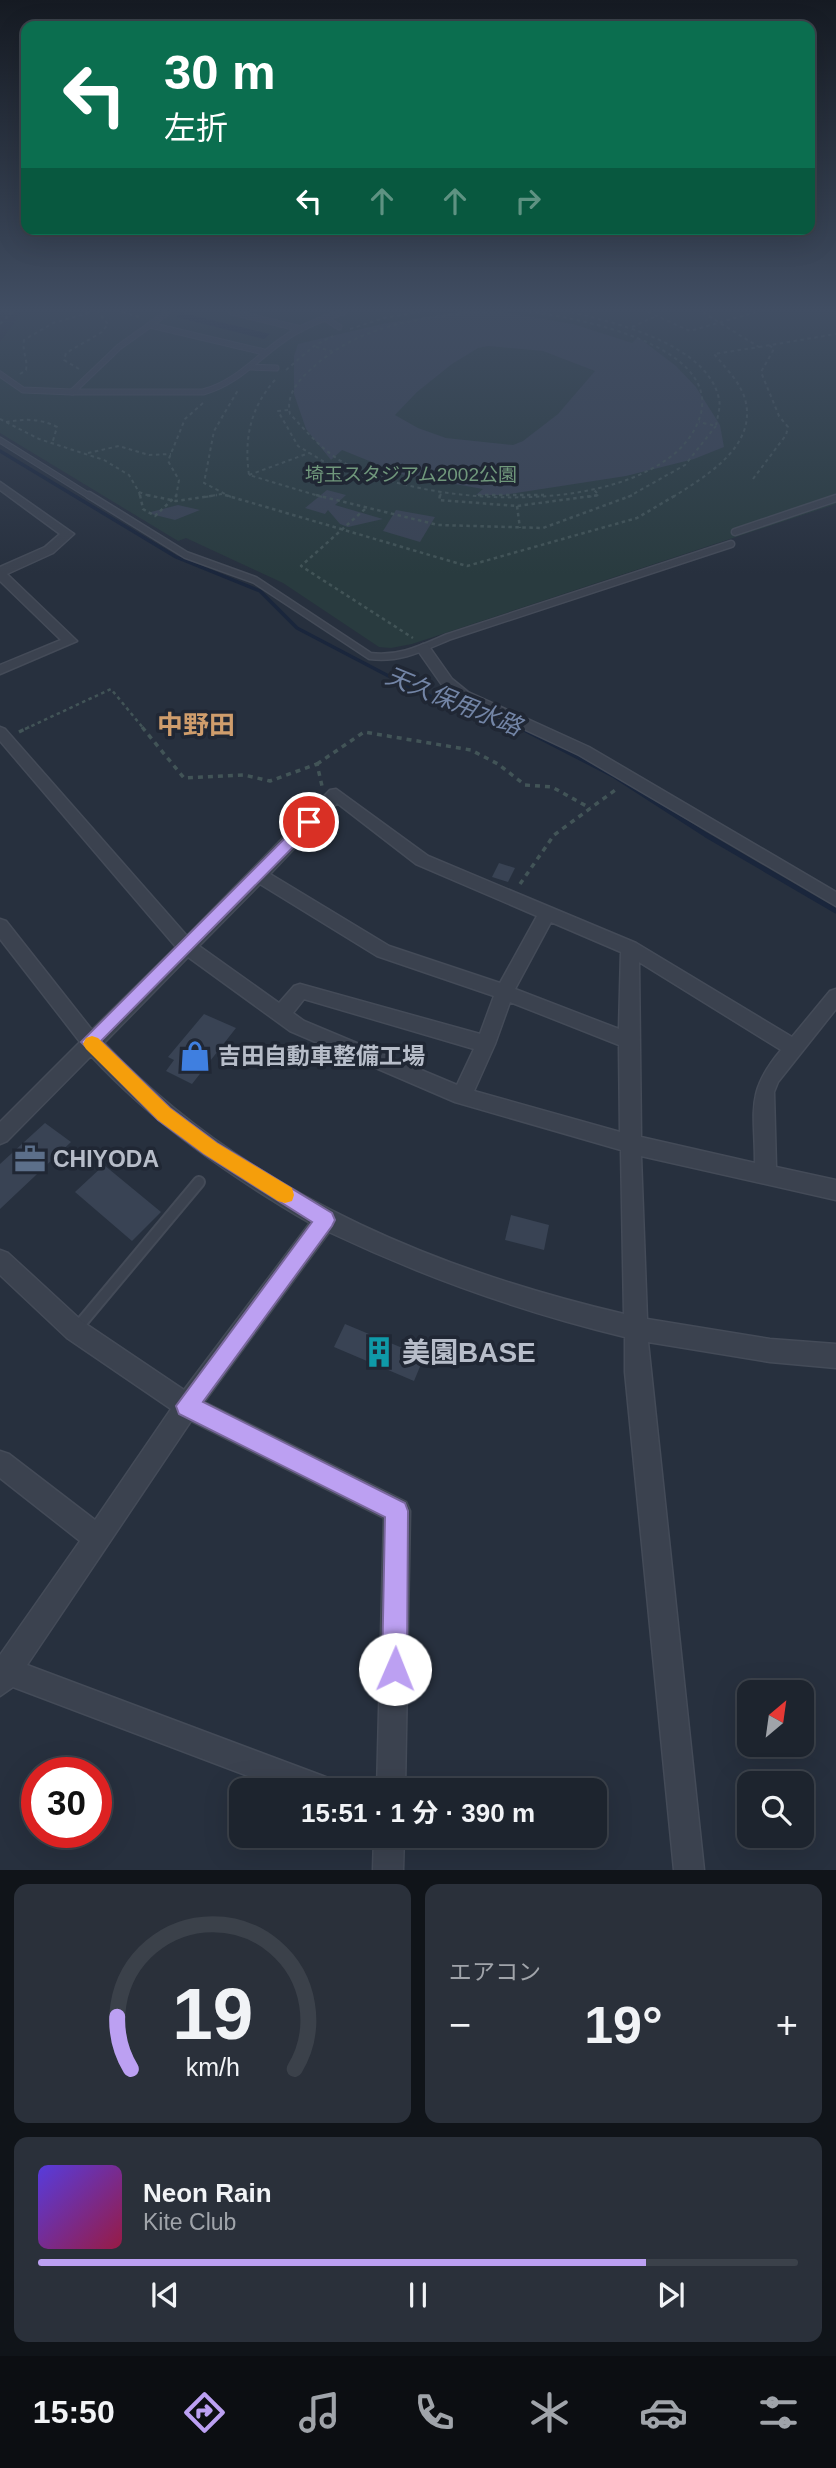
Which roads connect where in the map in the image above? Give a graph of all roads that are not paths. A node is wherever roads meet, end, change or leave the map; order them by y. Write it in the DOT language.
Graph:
graph roads {
  1 [pos="0,440"];
  2 [pos="0,485"];
  3 [pos="836,498"];
  4 [pos="735,531"];
  5 [pos="731,544"];
  6 [pos="0,573"];
  7 [pos="423,648"];
  8 [pos="0,670"];
  9 [pos="2,737"];
  10 [pos="259,876"];
  11 [pos="836,883"];
  12 [pos="816,890"];
  13 [pos="836,900"];
  14 [pos="548,912"];
  15 [pos="0,926"];
  16 [pos="186,946"];
  17 [pos="630,948"];
  18 [pos="504,992"];
  19 [pos="836,996"];
  20 [pos="281,1015"];
  21 [pos="628,1041"];
  22 [pos="90,1042"];
  23 [pos="486,1044"];
  24 [pos="794,1048"];
  25 [pos="462,1096"];
  26 [pos="0,1135"];
  27 [pos="630,1144"];
  28 [pos="766,1175"];
  29 [pos="199,1182"];
  30 [pos="836,1190"];
  31 [pos="325,1220"];
  32 [pos="0,1260"];
  33 [pos="634,1328"];
  34 [pos="75,1330"];
  35 [pos="836,1356"];
  36 [pos="187,1406"];
  37 [pos="0,1463"];
  38 [pos="97,1538"];
  39 [pos="2,1674"];
  40 [pos="290,1778"];
  41 [pos="391,1778"];
  42 [pos="389,1848"];
  43 [pos="388,1870"];
  44 [pos="689,1870"];
  1 -- 7 [label="lane"];
  2 -- 6 [label="street"];
  3 -- 4 [label="lane"];
  5 -- 7 [label="lane"];
  6 -- 8 [label="street"];
  7 -- 12 [label="street"];
  9 -- 16 [label="street"];
  10 -- 14 [label="street"];
  10 -- 16 [label="street"];
  10 -- 18 [label="street"];
  11 -- 12 [label="street"];
  12 -- 13 [label="street"];
  14 -- 17 [label="street"];
  14 -- 18 [label="street"];
  15 -- 22 [label="street"];
  16 -- 20 [label="street"];
  16 -- 22 [label="street"];
  17 -- 21 [label="street"];
  17 -- 24 [label="street"];
  18 -- 21 [label="street"];
  18 -- 23 [label="street"];
  19 -- 24 [label="street"];
  20 -- 23 [label="street"];
  20 -- 25 [label="street"];
  21 -- 27 [label="street"];
  22 -- 26 [label="street"];
  22 -- 31 [label="street"];
  23 -- 25 [label="street"];
  24 -- 28 [label="street"];
  25 -- 27 [label="street"];
  27 -- 28 [label="street"];
  27 -- 33 [label="street"];
  28 -- 30 [label="street"];
  29 -- 34 [label="lane"];
  31 -- 33 [label="street"];
  31 -- 36 [label="street"];
  32 -- 34 [label="street"];
  33 -- 35 [label="street"];
  33 -- 44 [label="street"];
  34 -- 36 [label="street"];
  36 -- 38 [label="street"];
  36 -- 41 [label="street"];
  37 -- 38 [label="street"];
  38 -- 39 [label="street"];
  39 -- 40 [label="street"];
  42 -- 43 [label="street"];
}
